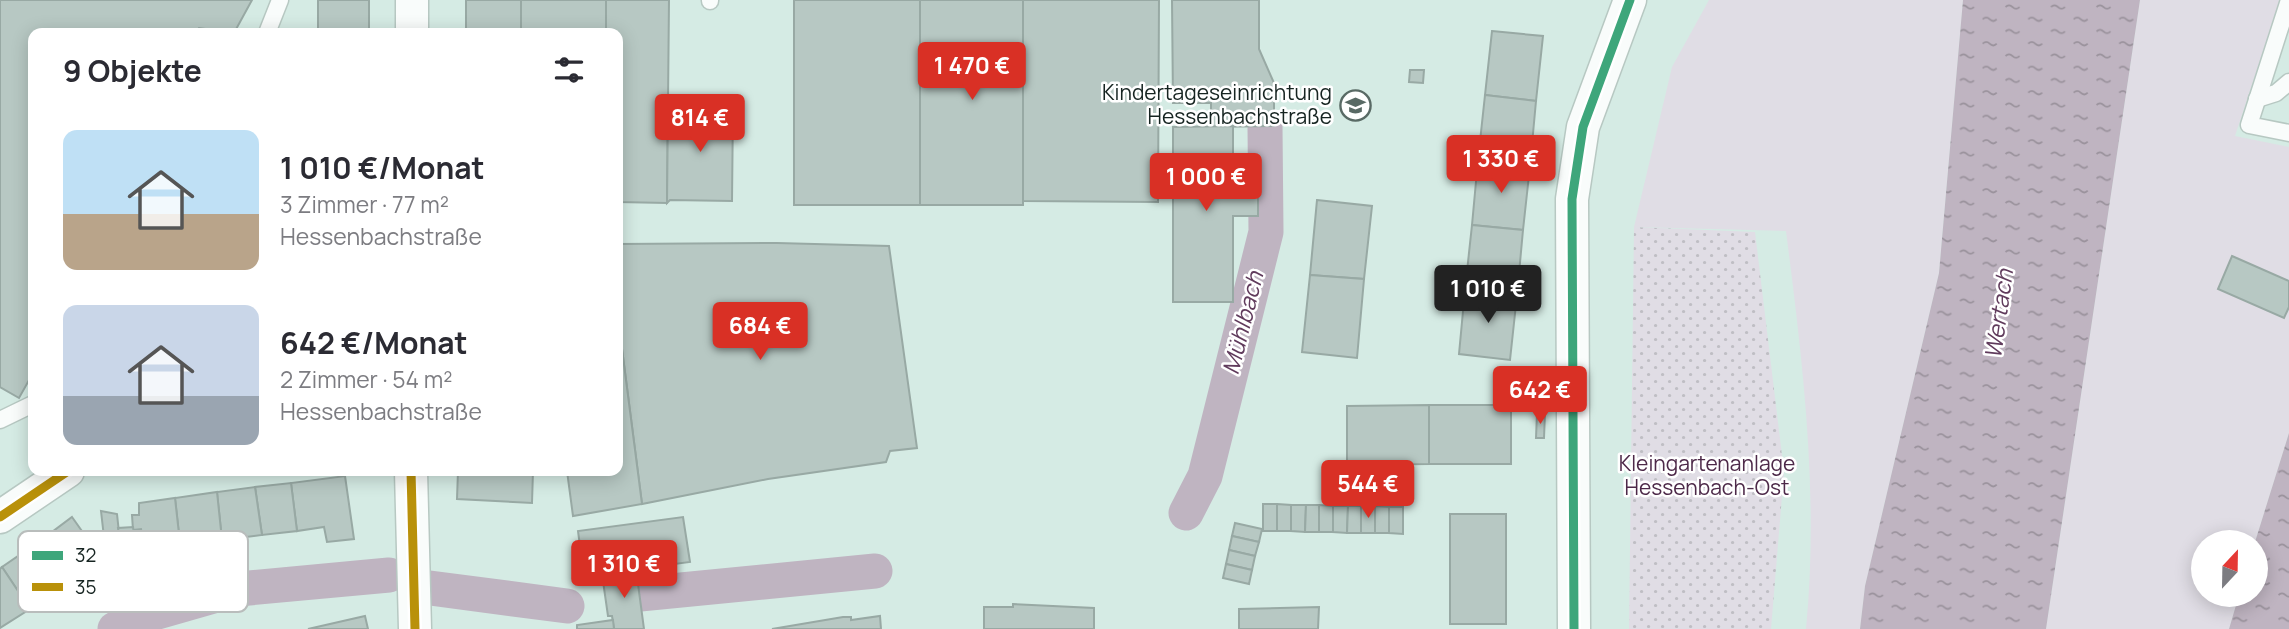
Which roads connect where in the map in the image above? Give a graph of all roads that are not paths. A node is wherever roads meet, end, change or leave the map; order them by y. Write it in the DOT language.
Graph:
graph roads {
  1 [pos="280,0"];
  2 [pos="412,0"];
  3 [pos="1630,0"];
  4 [pos="2289,0"];
  5 [pos="269,28"];
  6 [pos="412,28"];
  7 [pos="2289,82"];
  8 [pos="2257,99"];
  9 [pos="2289,133"];
  10 [pos="28,406"];
  11 [pos="0,420"];
  12 [pos="61,476"];
  13 [pos="411,476"];
  14 [pos="0,517"];
  15 [pos="415,629"];
  16 [pos="1574,629"];
  1 -- 5 [label="lane"];
  2 -- 6 [label="street"];
  3 -- 16 [label="street"];
  4 -- 8 [label="lane"];
  7 -- 8 [label="lane"];
  8 -- 9 [label="lane"];
  10 -- 11 [label="lane"];
  12 -- 14 [label="street"];
  13 -- 15 [label="street"];
}
